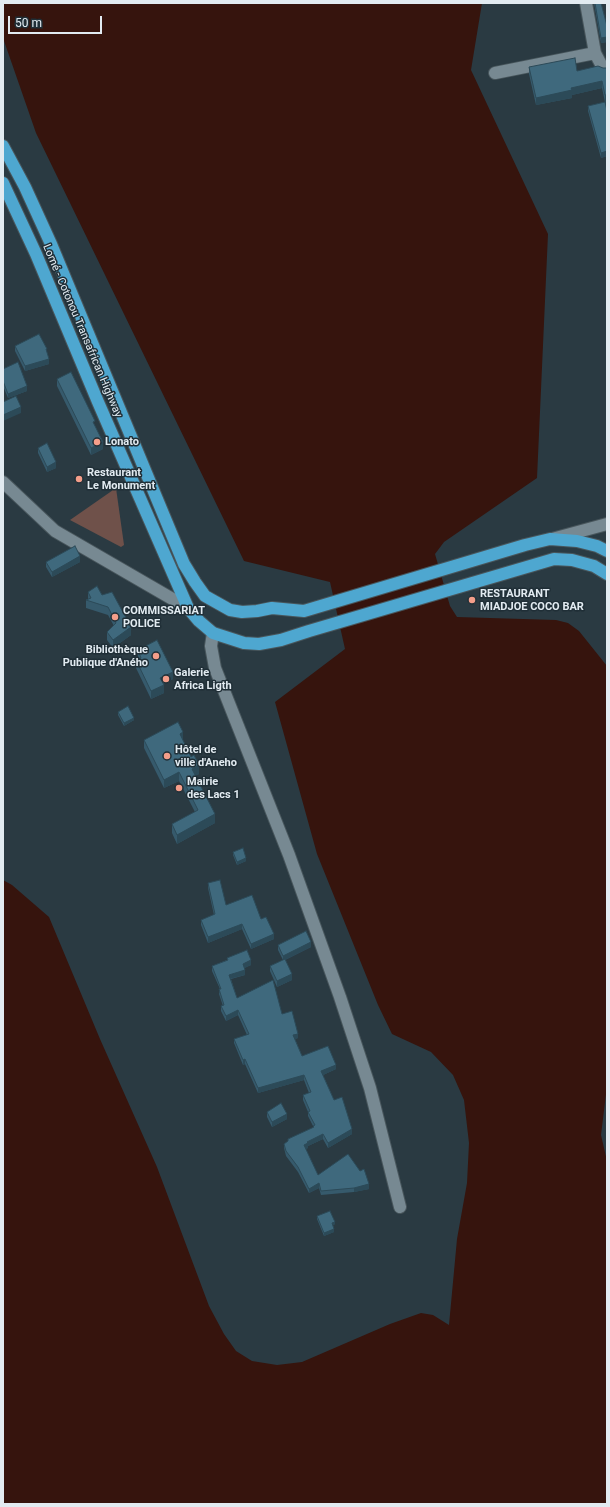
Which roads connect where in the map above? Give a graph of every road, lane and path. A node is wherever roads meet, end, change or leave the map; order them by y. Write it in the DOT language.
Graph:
graph roads {
  1 [pos="586,3"];
  2 [pos="595,53"];
  3 [pos="607,68"];
  4 [pos="495,73"];
  5 [pos="3,146"];
  6 [pos="3,183"];
  7 [pos="3,482"];
  8 [pos="607,524"];
  9 [pos="550,540"];
  10 [pos="607,551"];
  11 [pos="607,574"];
  12 [pos="188,608"];
  13 [pos="213,632"];
  14 [pos="400,1207"];
  1 -- 2 [label="street"];
  2 -- 3 [label="street"];
  2 -- 4 [label="street"];
  5 -- 9 [label="highway, Lomé - Cotonou Transafrican Highway"];
  6 -- 12 [label="highway, Lomé - Cotonou Transafrican Highway"];
  7 -- 12 [label="street"];
  8 -- 9 [label="street"];
  9 -- 10 [label="highway"];
  11 -- 13 [label="highway, Lomé - Cotonou Transafrican Highway"];
  12 -- 13 [label="highway, Lomé - Cotonou Transafrican Highway"];
  13 -- 14 [label="street"];
}
